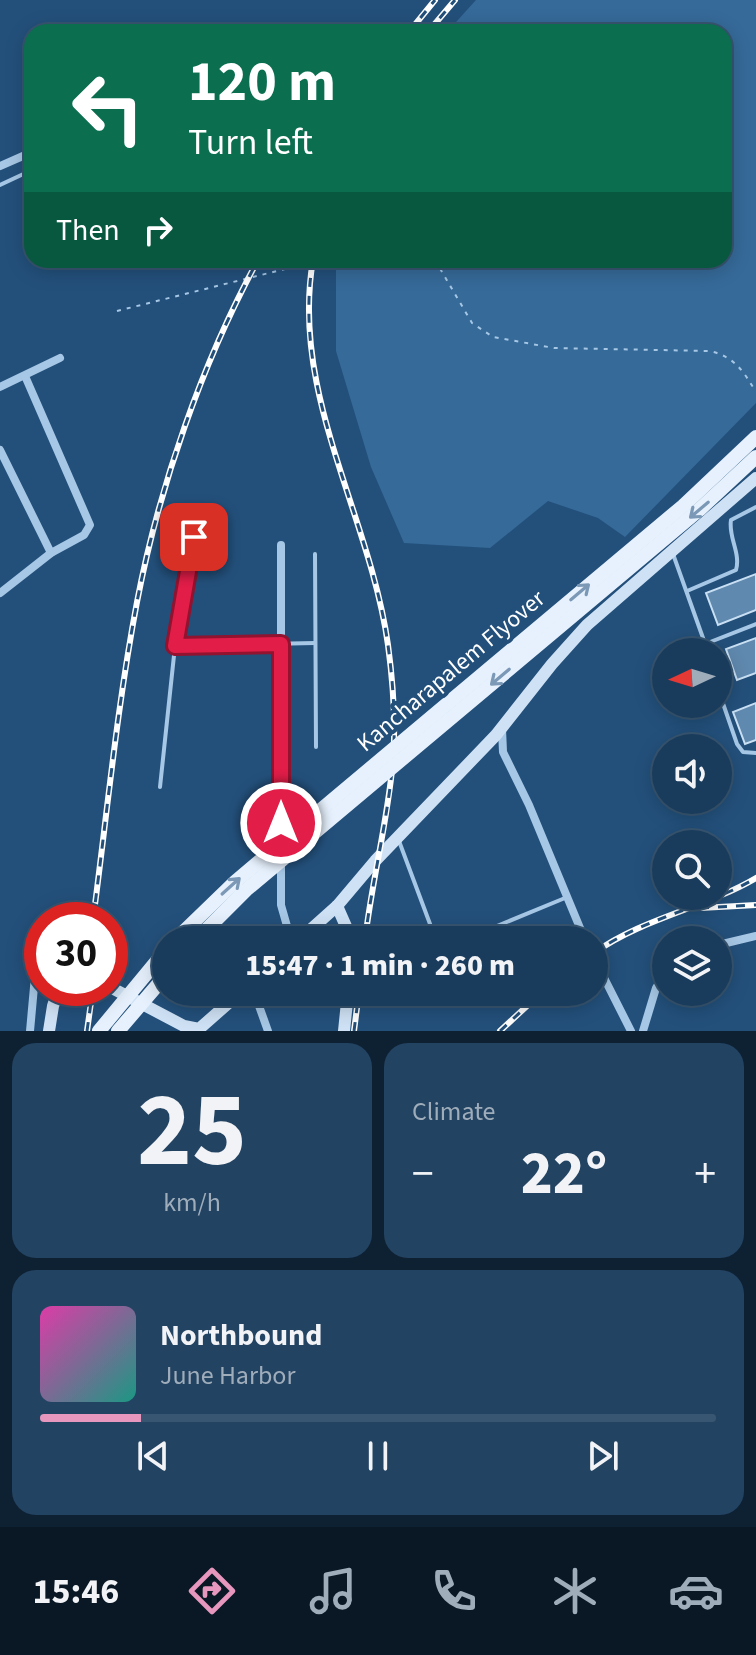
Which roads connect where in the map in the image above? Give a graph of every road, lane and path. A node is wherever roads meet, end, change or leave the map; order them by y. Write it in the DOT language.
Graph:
graph roads {
  1 [pos="24,156"];
  2 [pos="0,166"];
  3 [pos="24,174"];
  4 [pos="0,185"];
  5 [pos="289,268"];
  6 [pos="440,268"];
  7 [pos="117,311"];
  8 [pos="60,358"];
  9 [pos="25,376"];
  10 [pos="0,387"];
  11 [pos="756,392"];
  12 [pos="756,437"];
  13 [pos="0,450"];
  14 [pos="756,457"];
  15 [pos="756,478"];
  16 [pos="756,507"];
  17 [pos="194,537"];
  18 [pos="281,545"];
  19 [pos="672,552"];
  20 [pos="51,553"];
  21 [pos="315,554"];
  22 [pos="687,591"];
  23 [pos="0,593"];
  24 [pos="756,624"];
  25 [pos="703,638"];
  26 [pos="720,638"];
  27 [pos="315,643"];
  28 [pos="281,644"];
  29 [pos="175,646"];
  30 [pos="728,718"];
  31 [pos="502,729"];
  32 [pos="486,746"];
  33 [pos="316,747"];
  34 [pos="503,752"];
  35 [pos="756,753"];
  36 [pos="160,787"];
  37 [pos="398,839"];
  38 [pos="568,897"];
  39 [pos="337,906"];
  40 [pos="189,926"];
  41 [pos="210,926"];
  42 [pos="287,926"];
  43 [pos="315,926"];
  44 [pos="346,926"];
  45 [pos="431,926"];
  46 [pos="497,926"];
  47 [pos="579,926"];
  48 [pos="756,936"];
  49 [pos="732,942"];
  50 [pos="152,967"];
  51 [pos="608,986"];
  52 [pos="152,991"];
  53 [pos="128,996"];
  54 [pos="652,1001"];
  55 [pos="32,1006"];
  56 [pos="53,1006"];
  57 [pos="225,1006"];
  58 [pos="259,1006"];
  59 [pos="347,1006"];
  60 [pos="198,1030"];
  61 [pos="30,1031"];
  62 [pos="49,1031"];
  63 [pos="99,1031"];
  64 [pos="118,1031"];
  65 [pos="268,1031"];
  66 [pos="344,1031"];
  67 [pos="631,1031"];
  68 [pos="643,1031"];
  1 -- 2 [label="street"];
  3 -- 4 [label="lane"];
  5 -- 7 [label="path"];
  6 -- 11 [label="path"];
  8 -- 9 [label="street"];
  9 -- 10 [label="street"];
  9 -- 20 [label="street"];
  40 -- 12 [label="main road, Kancharapalem Flyover, one-way, bridge"];
  13 -- 20 [label="street"];
  14 -- 41 [label="main road, Kancharapalem Flyover, one-way, bridge"];
  15 -- 19 [label="street"];
  16 -- 22 [label="lane"];
  17 -- 29 [label="lane"];
  18 -- 28 [label="street"];
  19 -- 22 [label="lane"];
  19 -- 31 [label="street"];
  20 -- 23 [label="street"];
  21 -- 27 [label="lane"];
  22 -- 25 [label="lane"];
  24 -- 26 [label="lane"];
  27 -- 28 [label="lane"];
  27 -- 33 [label="lane"];
  28 -- 29 [label="lane"];
  28 -- 42 [label="street"];
  29 -- 36 [label="lane"];
  30 -- 35 [label="lane"];
  31 -- 32 [label="street"];
  31 -- 34 [label="street"];
  32 -- 34 [label="street"];
  32 -- 37 [label="street"];
  34 -- 38 [label="street"];
  37 -- 39 [label="street"];
  37 -- 45 [label="lane"];
  38 -- 46 [label="lane"];
  38 -- 47 [label="street"];
  39 -- 43 [label="street"];
  39 -- 44 [label="street"];
  48 -- 49 [label="street"];
  50 -- 63 [label="main road, bridge"];
  51 -- 67 [label="street"];
  52 -- 64 [label="main road, bridge"];
  53 -- 60 [label="street"];
  54 -- 68 [label="street"];
  55 -- 61 [label="street"];
  56 -- 62 [label="street"];
  57 -- 60 [label="street"];
  58 -- 65 [label="street"];
  59 -- 66 [label="street"];
}
